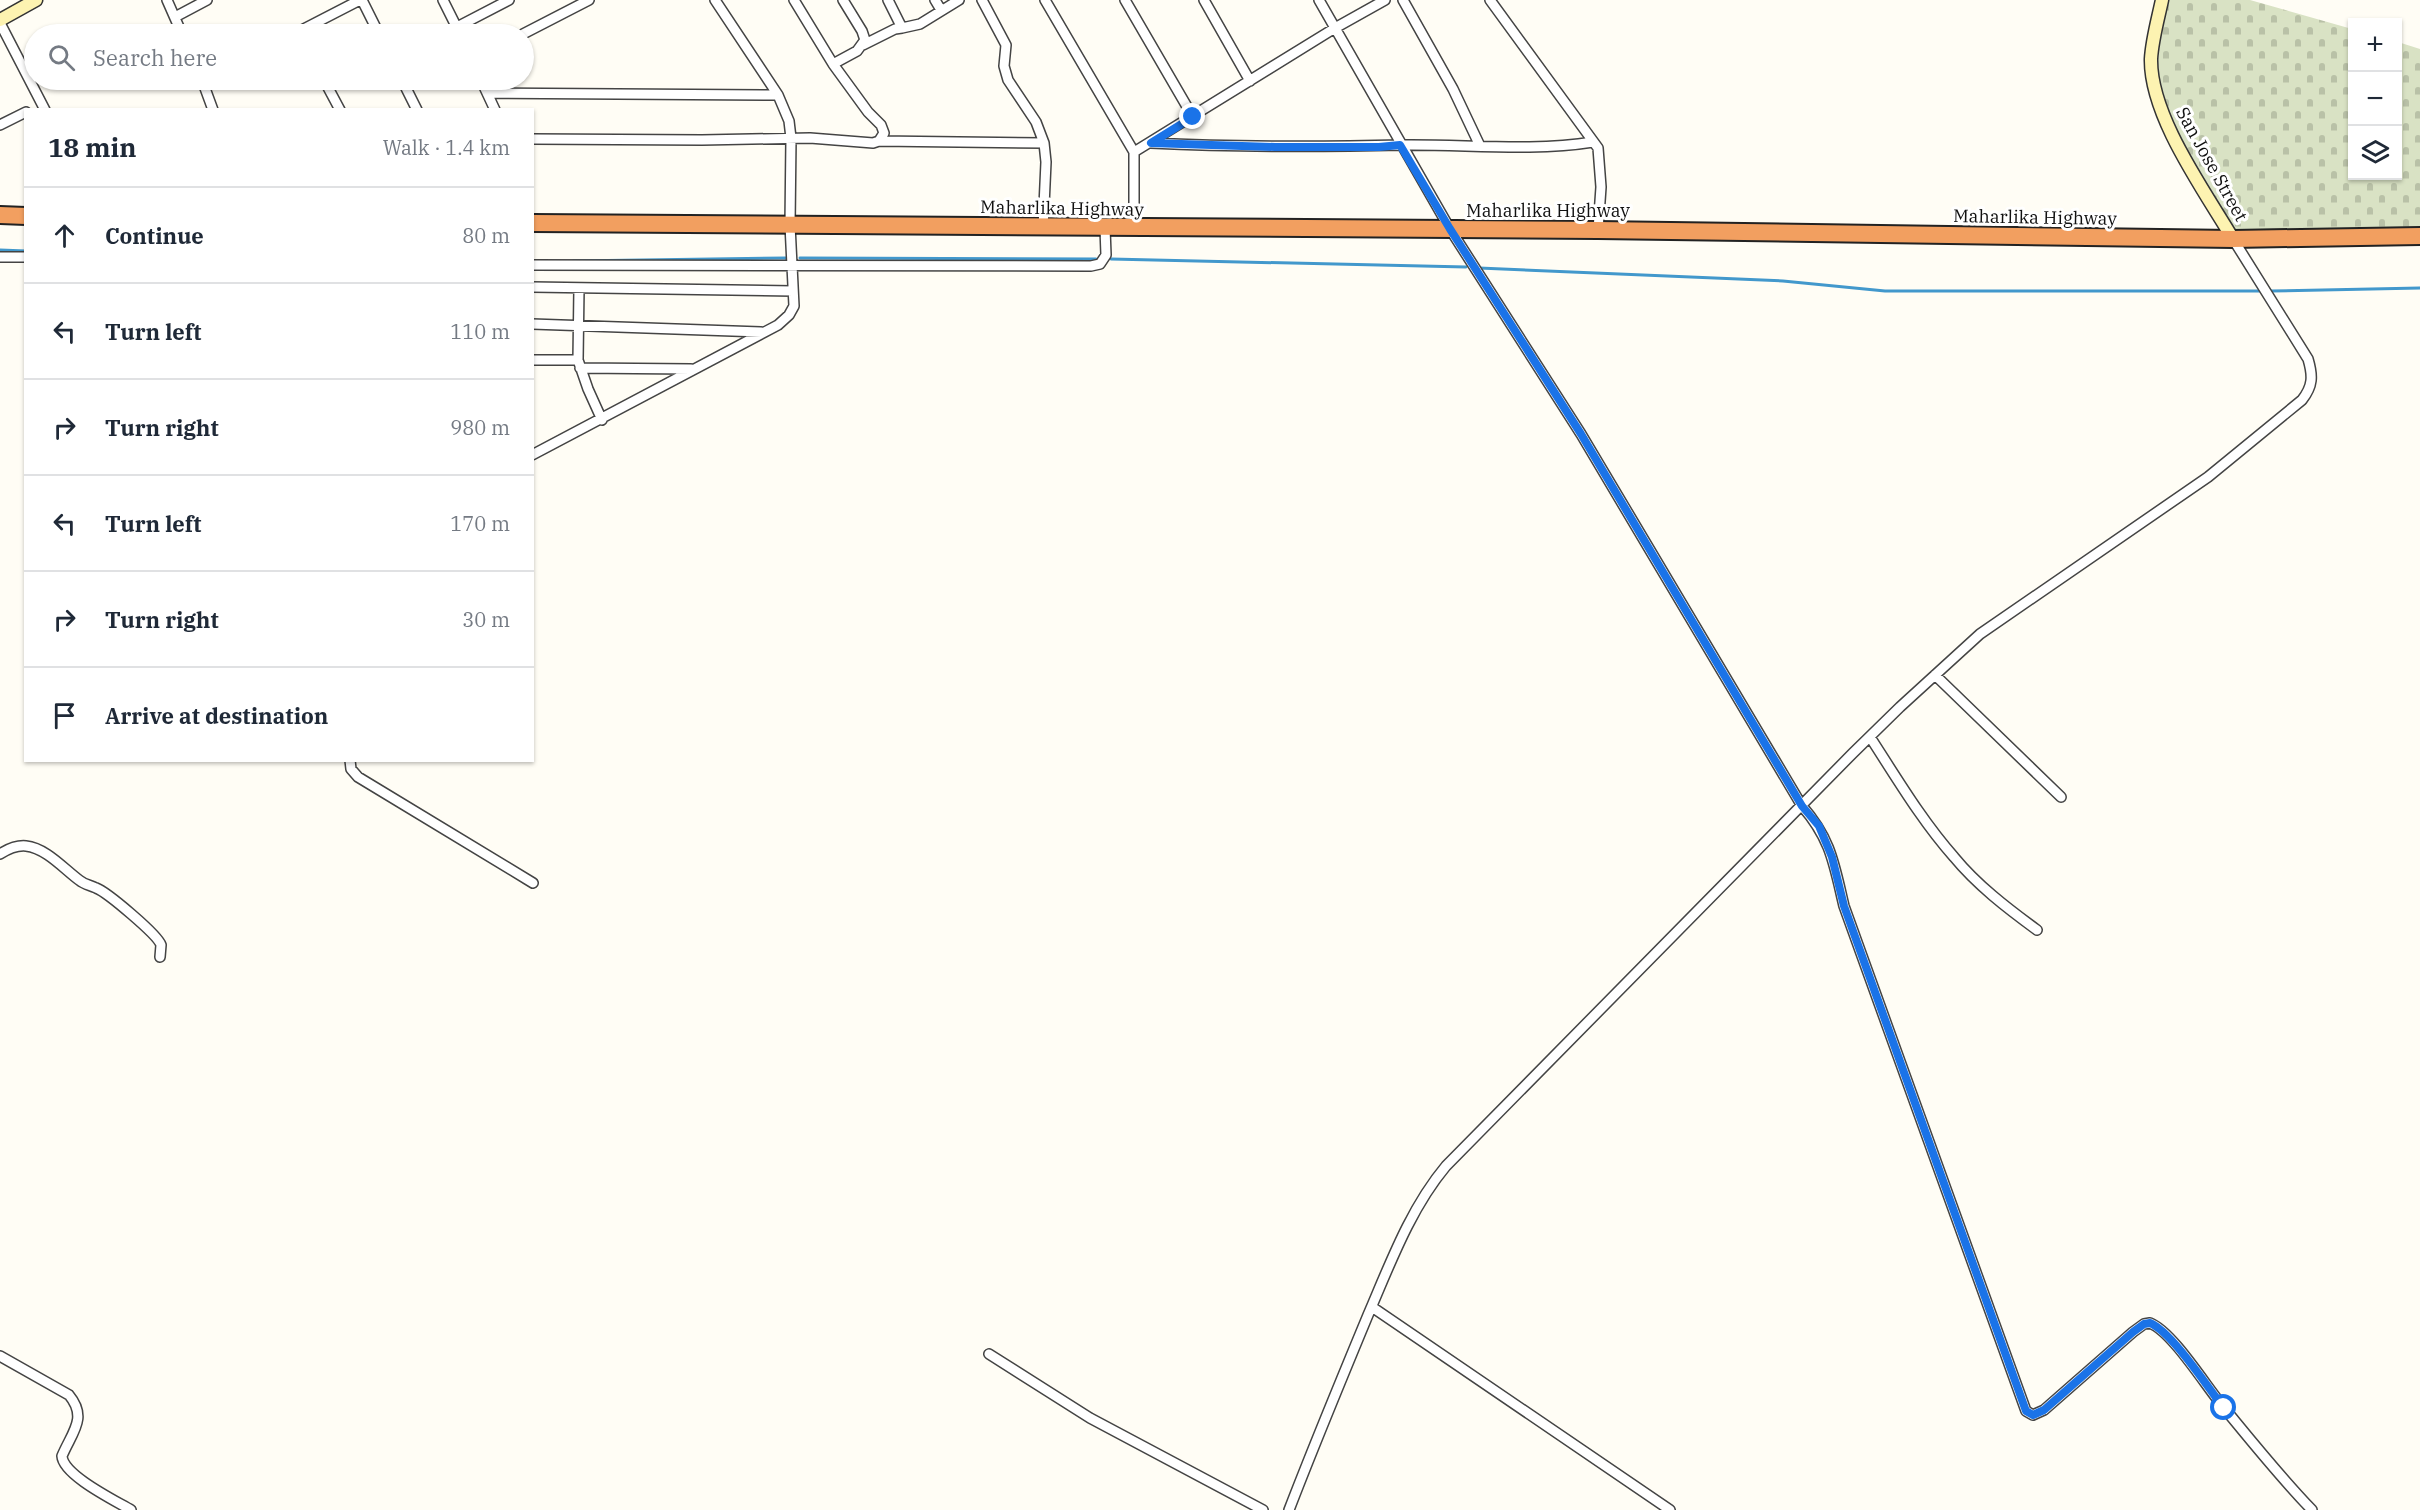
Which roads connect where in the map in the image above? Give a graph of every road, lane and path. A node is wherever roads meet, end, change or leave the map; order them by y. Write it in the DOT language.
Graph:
graph roads {
  1 [pos="36,0"];
  2 [pos="168,0"];
  3 [pos="207,0"];
  4 [pos="361,0"];
  5 [pos="442,0"];
  6 [pos="509,0"];
  7 [pos="589,0"];
  8 [pos="715,0"];
  9 [pos="794,0"];
  10 [pos="843,0"];
  11 [pos="888,0"];
  12 [pos="935,0"];
  13 [pos="959,0"];
  14 [pos="982,0"];
  15 [pos="1045,0"];
  16 [pos="1125,0"];
  17 [pos="1204,0"];
  18 [pos="1319,0"];
  19 [pos="1386,0"];
  20 [pos="1403,0"];
  21 [pos="1490,0"];
  22 [pos="2162,0"];
  23 [pos="941,10"];
  24 [pos="175,16"];
  25 [pos="0,21"];
  26 [pos="178,24"];
  27 [pos="316,24"];
  28 [pos="374,24"];
  29 [pos="454,24"];
  30 [pos="470,24"];
  31 [pos="534,28"];
  32 [pos="902,28"];
  33 [pos="1335,28"];
  34 [pos="863,45"];
  35 [pos="833,64"];
  36 [pos="24,68"];
  37 [pos="1250,81"];
  38 [pos="35,90"];
  39 [pos="207,90"];
  40 [pos="329,90"];
  41 [pos="407,90"];
  42 [pos="486,90"];
  43 [pos="488,93"];
  44 [pos="778,95"];
  45 [pos="44,107"];
  46 [pos="212,108"];
  47 [pos="339,108"];
  48 [pos="416,108"];
  49 [pos="494,108"];
  50 [pos="24,113"];
  51 [pos="1193,117"];
  52 [pos="0,125"];
  53 [pos="791,138"];
  54 [pos="534,139"];
  55 [pos="879,141"];
  56 [pos="1593,142"];
  57 [pos="1044,143"];
  58 [pos="1151,143"];
  59 [pos="1400,145"];
  60 [pos="1480,146"];
  61 [pos="1134,152"];
  62 [pos="0,215"];
  63 [pos="24,216"];
  64 [pos="534,223"];
  65 [pos="790,225"];
  66 [pos="1043,228"];
  67 [pos="1105,228"];
  68 [pos="1134,229"];
  69 [pos="1450,229"];
  70 [pos="1598,230"];
  71 [pos="2420,236"];
  72 [pos="2233,239"];
  73 [pos="0,257"];
  74 [pos="24,257"];
  75 [pos="534,265"];
  76 [pos="793,265"];
  77 [pos="534,287"];
  78 [pos="579,288"];
  79 [pos="793,291"];
  80 [pos="534,324"];
  81 [pos="579,325"];
  82 [pos="764,332"];
  83 [pos="534,360"];
  84 [pos="579,364"];
  85 [pos="694,369"];
  86 [pos="602,420"];
  87 [pos="534,454"];
  88 [pos="1935,675"];
  89 [pos="1870,736"];
  90 [pos="350,762"];
  91 [pos="2061,797"];
  92 [pos="1802,806"];
  93 [pos="0,854"];
  94 [pos="533,883"];
  95 [pos="2037,930"];
  96 [pos="160,957"];
  97 [pos="1372,1307"];
  98 [pos="989,1354"];
  99 [pos="0,1356"];
  100 [pos="131,1510"];
  101 [pos="1263,1510"];
  102 [pos="1289,1510"];
  103 [pos="1670,1510"];
  104 [pos="2312,1510"];
  1 -- 25 [label="street"];
  2 -- 24 [label="street"];
  3 -- 24 [label="street"];
  4 -- 27 [label="street"];
  4 -- 28 [label="street"];
  5 -- 29 [label="street"];
  6 -- 30 [label="street"];
  7 -- 31 [label="street"];
  8 -- 44 [label="street"];
  9 -- 35 [label="street"];
  10 -- 34 [label="street"];
  11 -- 32 [label="street"];
  12 -- 23 [label="street"];
  13 -- 23 [label="street"];
  14 -- 57 [label="street"];
  15 -- 61 [label="street"];
  16 -- 51 [label="street"];
  17 -- 37 [label="street"];
  18 -- 33 [label="street"];
  19 -- 33 [label="street"];
  20 -- 60 [label="street"];
  21 -- 56 [label="street"];
  22 -- 72 [label="street, San Jose Street"];
  23 -- 32 [label="street"];
  24 -- 26 [label="street"];
  25 -- 36 [label="street"];
  32 -- 34 [label="street"];
  33 -- 37 [label="street"];
  33 -- 59 [label="street"];
  34 -- 35 [label="street"];
  35 -- 55 [label="street"];
  37 -- 51 [label="street"];
  38 -- 45 [label="street"];
  39 -- 46 [label="street"];
  40 -- 47 [label="street"];
  41 -- 48 [label="street"];
  42 -- 43 [label="street"];
  43 -- 44 [label="street"];
  43 -- 49 [label="street"];
  44 -- 53 [label="street"];
  50 -- 52 [label="street"];
  51 -- 58 [label="street"];
  53 -- 54 [label="street"];
  53 -- 55 [label="street"];
  53 -- 65 [label="street"];
  55 -- 57 [label="street"];
  56 -- 60 [label="street"];
  56 -- 70 [label="street"];
  57 -- 66 [label="street"];
  58 -- 59 [label="street"];
  58 -- 61 [label="street"];
  59 -- 60 [label="street"];
  59 -- 69 [label="street"];
  61 -- 68 [label="street"];
  62 -- 63 [label="highway"];
  64 -- 65 [label="highway, Maharlika Highway"];
  65 -- 66 [label="highway, Maharlika Highway"];
  65 -- 76 [label="street"];
  66 -- 67 [label="highway, Maharlika Highway"];
  67 -- 68 [label="highway, Maharlika Highway"];
  67 -- 76 [label="street"];
  68 -- 69 [label="highway, Maharlika Highway"];
  69 -- 70 [label="highway, Maharlika Highway"];
  69 -- 92 [label="street"];
  70 -- 72 [label="highway, Maharlika Highway"];
  71 -- 72 [label="highway, Maharlika Highway"];
  72 -- 88 [label="street"];
  73 -- 74 [label="street"];
  75 -- 76 [label="street"];
  76 -- 79 [label="street"];
  77 -- 78 [label="street"];
  78 -- 79 [label="street"];
  78 -- 81 [label="street"];
  79 -- 82 [label="street"];
  80 -- 81 [label="street"];
  81 -- 82 [label="street"];
  81 -- 84 [label="street"];
  82 -- 85 [label="street"];
  83 -- 84 [label="street"];
  84 -- 85 [label="street"];
  84 -- 86 [label="street"];
  85 -- 86 [label="street"];
  86 -- 87 [label="street"];
  88 -- 89 [label="street"];
  88 -- 91 [label="street"];
  89 -- 92 [label="street"];
  89 -- 95 [label="street"];
  90 -- 94 [label="street"];
  92 -- 97 [label="street"];
  92 -- 104 [label="street"];
  93 -- 96 [label="street"];
  97 -- 102 [label="street"];
  97 -- 103 [label="street"];
  98 -- 101 [label="street"];
  99 -- 100 [label="street"];
}
